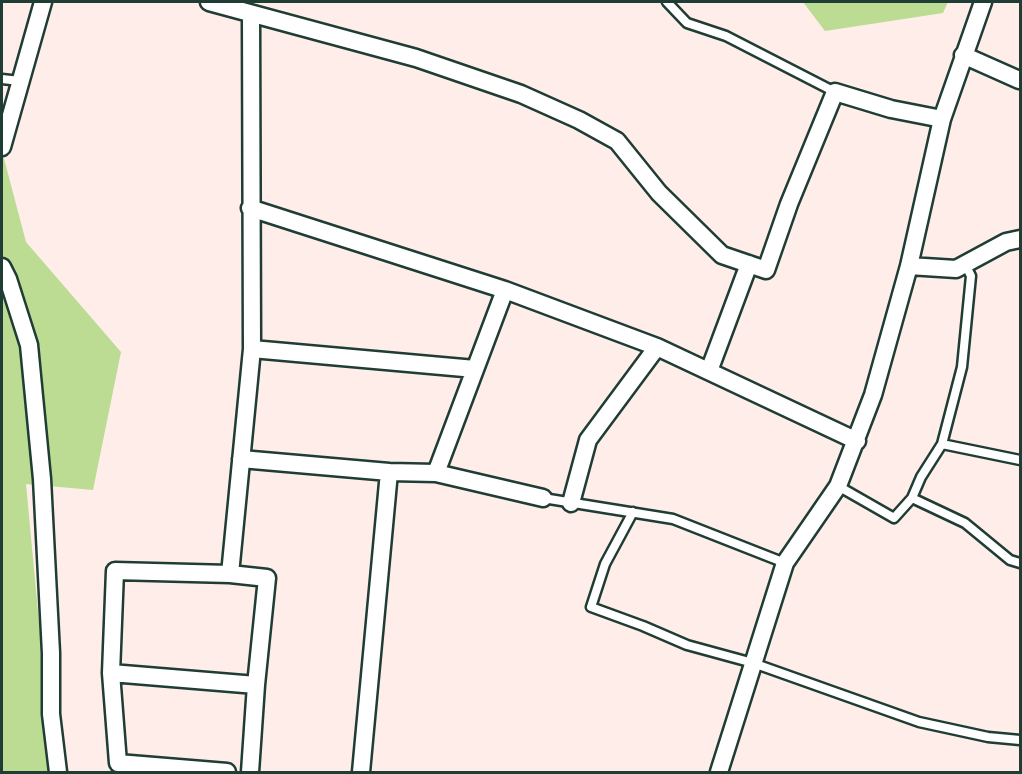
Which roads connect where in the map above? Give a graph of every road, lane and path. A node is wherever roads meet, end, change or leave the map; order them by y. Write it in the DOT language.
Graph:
graph roads {
  1 [pos="43,2"];
  2 [pos="209,2"];
  3 [pos="667,2"];
  4 [pos="983,2"];
  5 [pos="251,8"];
  6 [pos="963,55"];
  7 [pos="2,79"];
  8 [pos="1020,79"];
  9 [pos="20,81"];
  10 [pos="835,92"];
  11 [pos="942,118"];
  12 [pos="2,147"];
  13 [pos="250,208"];
  14 [pos="1020,239"];
  15 [pos="748,264"];
  16 [pos="965,264"];
  17 [pos="909,266"];
  18 [pos="2,267"];
  19 [pos="506,290"];
  20 [pos="657,347"];
  21 [pos="252,349"];
  22 [pos="475,369"];
  23 [pos="709,371"];
  24 [pos="856,441"];
  25 [pos="942,444"];
  26 [pos="241,459"];
  27 [pos="1020,460"];
  28 [pos="389,472"];
  29 [pos="436,473"];
  30 [pos="838,486"];
  31 [pos="543,498"];
  32 [pos="912,498"];
  33 [pos="571,503"];
  34 [pos="633,512"];
  35 [pos="785,563"];
  36 [pos="1020,563"];
  37 [pos="230,574"];
  38 [pos="753,663"];
  39 [pos="111,673"];
  40 [pos="256,685"];
  41 [pos="1020,740"];
  42 [pos="58,772"];
  43 [pos="227,772"];
  44 [pos="250,772"];
  45 [pos="361,772"];
  46 [pos="719,772"];
  1 -- 9 [label="street"];
  2 -- 5 [label="street"];
  3 -- 10 [label="lane"];
  4 -- 6 [label="street"];
  5 -- 13 [label="street"];
  5 -- 15 [label="street"];
  6 -- 8 [label="street"];
  6 -- 11 [label="street"];
  7 -- 9 [label="lane"];
  9 -- 12 [label="street"];
  10 -- 11 [label="street"];
  10 -- 15 [label="street"];
  11 -- 17 [label="street"];
  13 -- 19 [label="street"];
  13 -- 21 [label="street"];
  14 -- 16 [label="street"];
  15 -- 23 [label="street"];
  16 -- 17 [label="street"];
  16 -- 25 [label="lane"];
  17 -- 24 [label="street"];
  18 -- 42 [label="street"];
  19 -- 20 [label="street"];
  19 -- 22 [label="street"];
  20 -- 23 [label="street"];
  20 -- 33 [label="street"];
  21 -- 22 [label="street"];
  21 -- 26 [label="street"];
  22 -- 29 [label="street"];
  23 -- 24 [label="street"];
  24 -- 30 [label="street"];
  25 -- 27 [label="lane"];
  25 -- 32 [label="lane"];
  26 -- 28 [label="street"];
  26 -- 37 [label="street"];
  28 -- 29 [label="street"];
  28 -- 45 [label="street"];
  29 -- 31 [label="street"];
  30 -- 32 [label="lane"];
  30 -- 35 [label="street"];
  31 -- 33 [label="lane"];
  32 -- 36 [label="lane"];
  33 -- 34 [label="lane"];
  34 -- 35 [label="lane"];
  34 -- 38 [label="lane"];
  35 -- 38 [label="street"];
  37 -- 39 [label="street"];
  37 -- 40 [label="street"];
  38 -- 41 [label="lane"];
  38 -- 46 [label="street"];
  39 -- 40 [label="street"];
  39 -- 43 [label="street"];
  40 -- 44 [label="street"];
}
